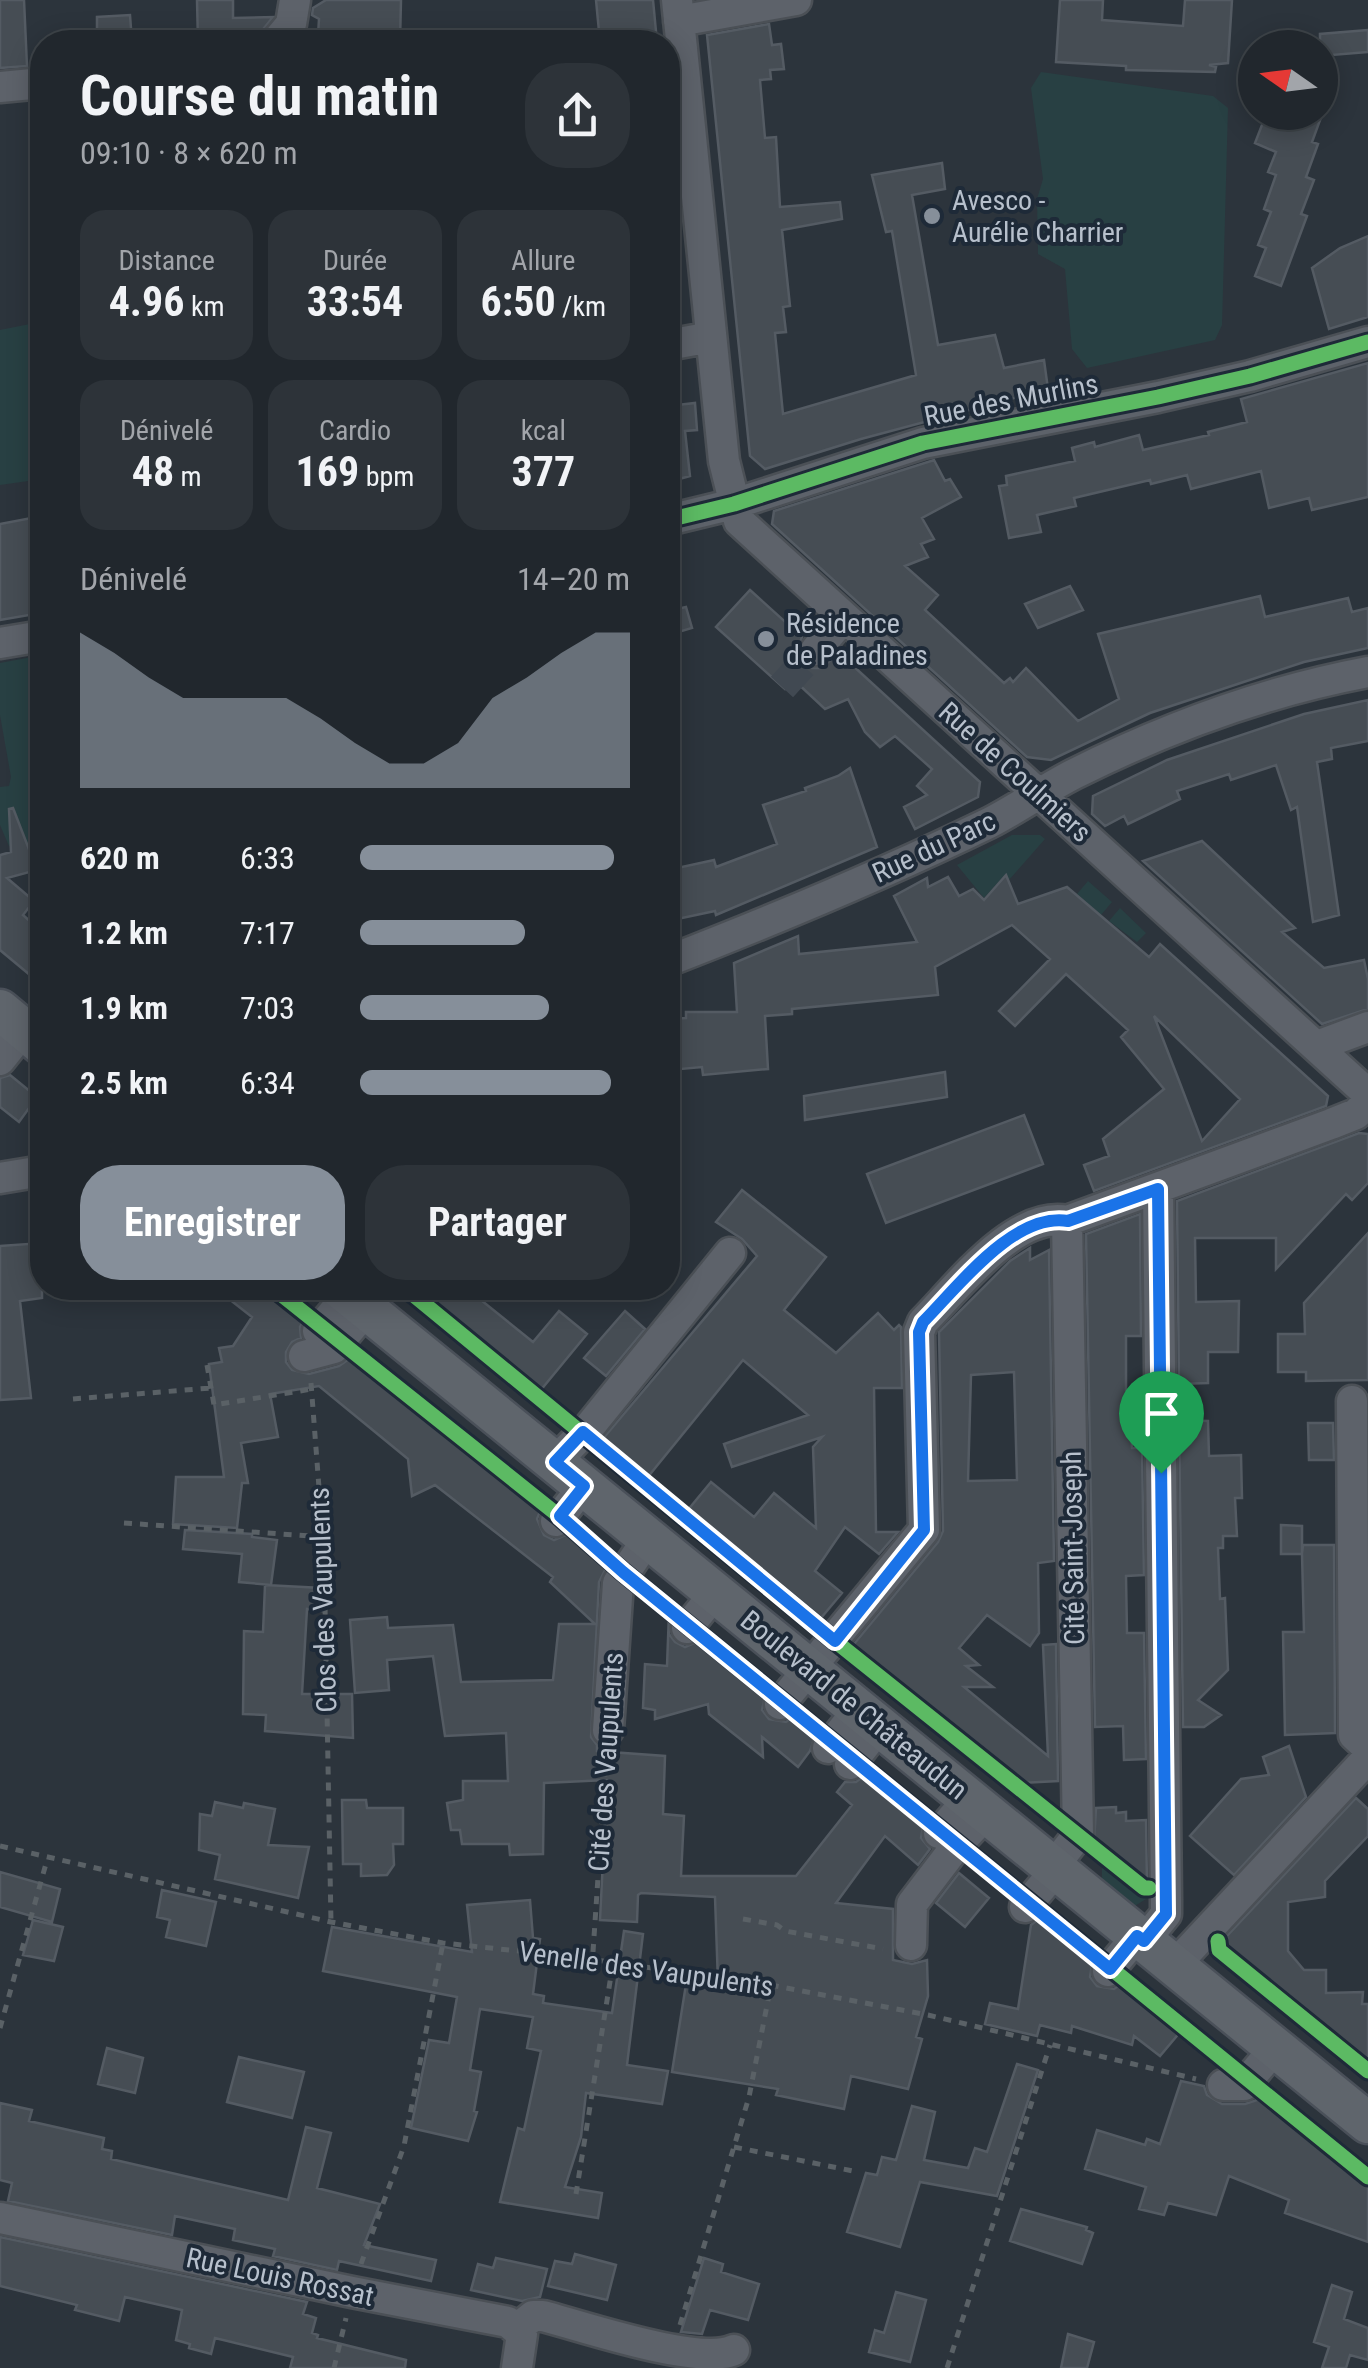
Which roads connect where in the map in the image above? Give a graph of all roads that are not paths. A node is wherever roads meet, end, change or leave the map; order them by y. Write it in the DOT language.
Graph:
graph roads {
  1 [pos="295,0"];
  2 [pos="796,0"];
  3 [pos="678,10"];
  4 [pos="286,30"];
  5 [pos="30,84"];
  6 [pos="0,87"];
  7 [pos="680,112"];
  8 [pos="711,337"];
  9 [pos="680,342"];
  10 [pos="1368,342"];
  11 [pos="734,504"];
  12 [pos="680,517"];
  13 [pos="844,618"];
  14 [pos="30,638"];
  15 [pos="0,643"];
  16 [pos="816,650"];
  17 [pos="1368,672"];
  18 [pos="1040,795"];
  19 [pos="680,956"];
  20 [pos="1368,1026"];
  21 [pos="1317,1046"];
  22 [pos="1368,1098"];
  23 [pos="30,1173"];
  24 [pos="0,1178"];
  25 [pos="1158,1189"];
  26 [pos="1068,1221"];
  27 [pos="730,1253"];
  28 [pos="350,1300"];
  29 [pos="355,1300"];
  30 [pos="310,1348"];
  31 [pos="1352,1401"];
  32 [pos="570,1474"];
  33 [pos="556,1521"];
  34 [pos="648,1538"];
  35 [pos="716,1592"];
  36 [pos="687,1628"];
  37 [pos="810,1670"];
  38 [pos="780,1704"];
  39 [pos="870,1718"];
  40 [pos="608,1730"];
  41 [pos="1368,1748"];
  42 [pos="839,1756"];
  43 [pos="1368,1758"];
  44 [pos="978,1806"];
  45 [pos="938,1834"];
  46 [pos="1054,1869"];
  47 [pos="1026,1907"];
  48 [pos="904,1947"];
  49 [pos="1152,1948"];
  50 [pos="1108,1972"];
  51 [pos="1276,2048"];
  52 [pos="1223,2086"];
  53 [pos="1368,2123"];
  54 [pos="0,2218"];
  55 [pos="518,2328"];
  56 [pos="734,2350"];
  57 [pos="517,2368"];
  1 -- 4 [label="street"];
  2 -- 3 [label="street"];
  5 -- 6 [label="street"];
  7 -- 8 [label="street, Rue de Coulmiers"];
  8 -- 9 [label="street"];
  8 -- 11 [label="street, Rue de Coulmiers"];
  10 -- 11 [label="street, Rue des Murlins"];
  11 -- 12 [label="street, Rue des Murlins"];
  11 -- 13 [label="street, Rue de Coulmiers"];
  13 -- 16 [label="street"];
  13 -- 18 [label="street, Rue de Coulmiers"];
  14 -- 15 [label="street"];
  17 -- 18 [label="street, Rue du Parc"];
  18 -- 19 [label="street, Rue du Parc"];
  18 -- 21 [label="street, Rue de Coulmiers"];
  20 -- 21 [label="street"];
  21 -- 22 [label="street, Rue de Coulmiers"];
  22 -- 25 [label="street"];
  23 -- 24 [label="street"];
  25 -- 26 [label="street"];
  25 -- 49 [label="street"];
  26 -- 37 [label="street"];
  26 -- 46 [label="street, Cité Saint-Joseph"];
  27 -- 32 [label="street"];
  28 -- 30 [label="street"];
  29 -- 32 [label="main road, Boulevard de Châteaudun"];
  31 -- 41 [label="street"];
  32 -- 33 [label="street"];
  32 -- 34 [label="main road, Boulevard de Châteaudun"];
  34 -- 35 [label="main road, Boulevard de Châteaudun"];
  34 -- 40 [label="street, Cité des Vaupulents"];
  35 -- 36 [label="street"];
  35 -- 37 [label="main road, Boulevard de Châteaudun"];
  37 -- 38 [label="street"];
  37 -- 39 [label="main road, Boulevard de Châteaudun"];
  39 -- 42 [label="street"];
  39 -- 44 [label="main road, Boulevard de Châteaudun"];
  43 -- 49 [label="street"];
  44 -- 45 [label="street"];
  44 -- 46 [label="main road, Boulevard de Châteaudun"];
  44 -- 48 [label="street"];
  46 -- 47 [label="street, Cité Saint-Joseph"];
  46 -- 49 [label="main road, Boulevard de Châteaudun"];
  49 -- 50 [label="street"];
  49 -- 51 [label="main road, Boulevard de Châteaudun"];
  51 -- 52 [label="street"];
  51 -- 53 [label="main road, Boulevard de Châteaudun"];
  54 -- 55 [label="street, Rue Louis Rossat"];
  55 -- 56 [label="street"];
  55 -- 57 [label="street"];
}
